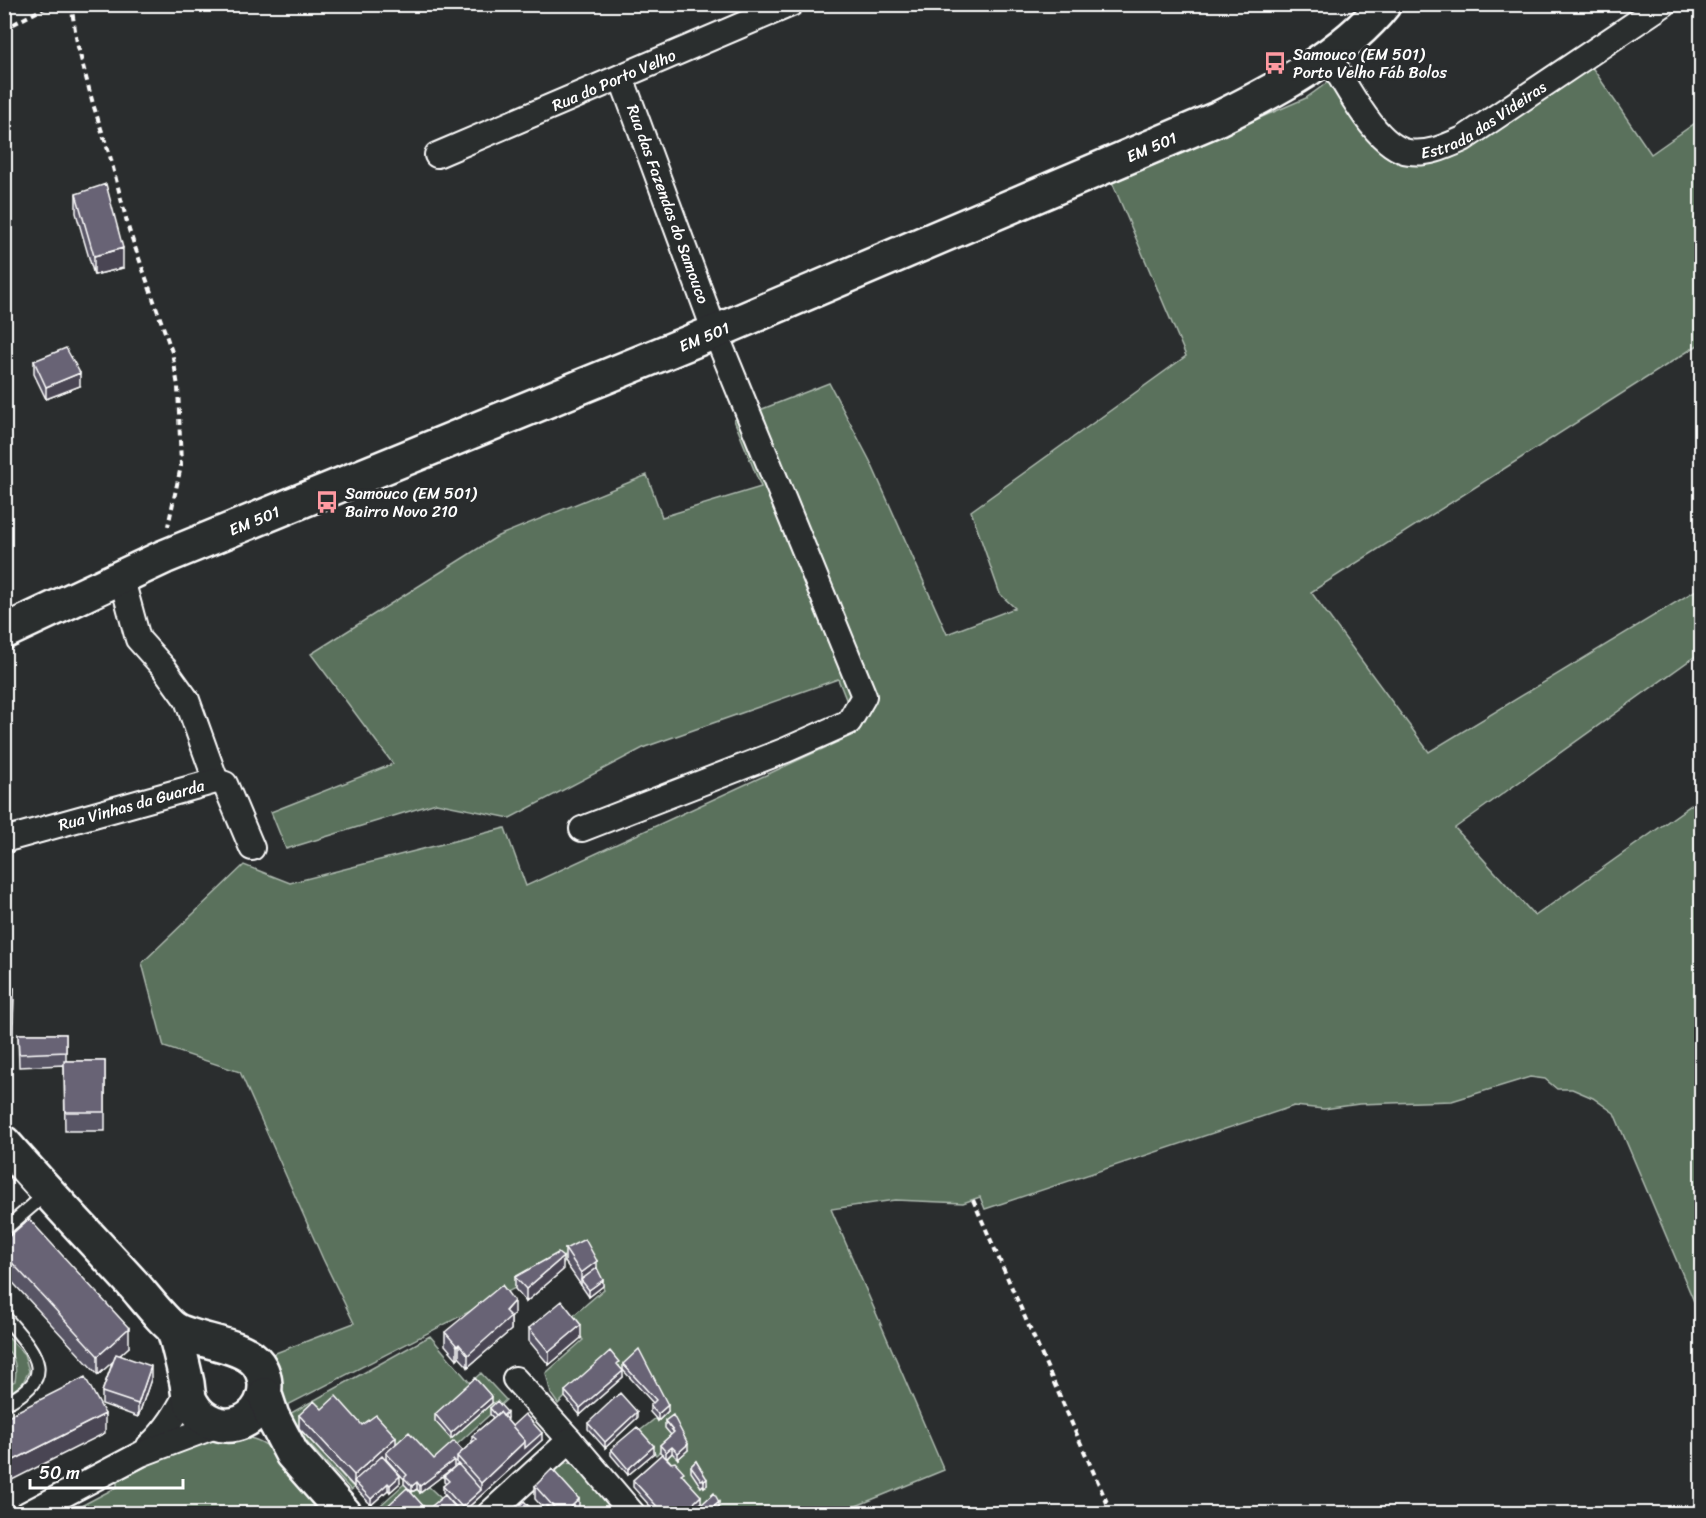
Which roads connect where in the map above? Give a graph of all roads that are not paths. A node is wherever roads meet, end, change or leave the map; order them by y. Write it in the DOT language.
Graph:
graph roads {
  1 [pos="791,4"];
  2 [pos="1384,4"];
  3 [pos="1664,4"];
  4 [pos="1327,55"];
  5 [pos="621,77"];
  6 [pos="437,155"];
  7 [pos="715,332"];
  8 [pos="121,576"];
  9 [pos="4,632"];
  10 [pos="216,781"];
  11 [pos="582,828"];
  12 [pos="4,840"];
  13 [pos="252,848"];
  14 [pos="4,1143"];
  15 [pos="48,1191"];
  16 [pos="6,1230"];
  17 [pos="4,1316"];
  18 [pos="174,1329"];
  19 [pos="226,1348"];
  20 [pos="515,1379"];
  21 [pos="187,1388"];
  22 [pos="265,1395"];
  23 [pos="4,1404"];
  24 [pos="224,1425"];
  25 [pos="570,1440"];
  26 [pos="141,1454"];
  27 [pos="292,1454"];
  28 [pos="27,1514"];
  29 [pos="345,1514"];
  30 [pos="489,1514"];
  31 [pos="633,1514"];
  1 -- 5 [label="street, Rua do Porto Velho"];
  2 -- 4 [label="main road, EM 501 / EM 501"];
  3 -- 4 [label="street, Estrada das Videiras"];
  4 -- 7 [label="main road, EM 501 / EM 501"];
  5 -- 6 [label="street, Rua do Porto Velho"];
  5 -- 7 [label="street, Rua das Fazendas do Samouco"];
  7 -- 8 [label="main road, EM 501 / EM 501"];
  7 -- 11 [label="street, Rua das Fazendas do Samouco"];
  8 -- 9 [label="main road, EM 501 / EM 501"];
  8 -- 10 [label="street"];
  10 -- 12 [label="street, Rua Vinhas da Guarda"];
  10 -- 13 [label="street, Rua Vinhas da Guarda"];
  14 -- 15 [label="main road"];
  15 -- 16 [label="lane"];
  15 -- 18 [label="main road"];
  17 -- 23 [label="lane"];
  18 -- 19 [label="main road"];
  18 -- 21 [label="main road"];
  19 -- 21 [label="main road"];
  19 -- 22 [label="main road"];
  20 -- 25 [label="street"];
  21 -- 24 [label="main road"];
  21 -- 26 [label="street"];
  22 -- 24 [label="main road"];
  22 -- 27 [label="main road"];
  24 -- 26 [label="street"];
  24 -- 27 [label="main road"];
  25 -- 30 [label="street"];
  25 -- 31 [label="street"];
  26 -- 28 [label="street"];
  27 -- 29 [label="main road"];
}
